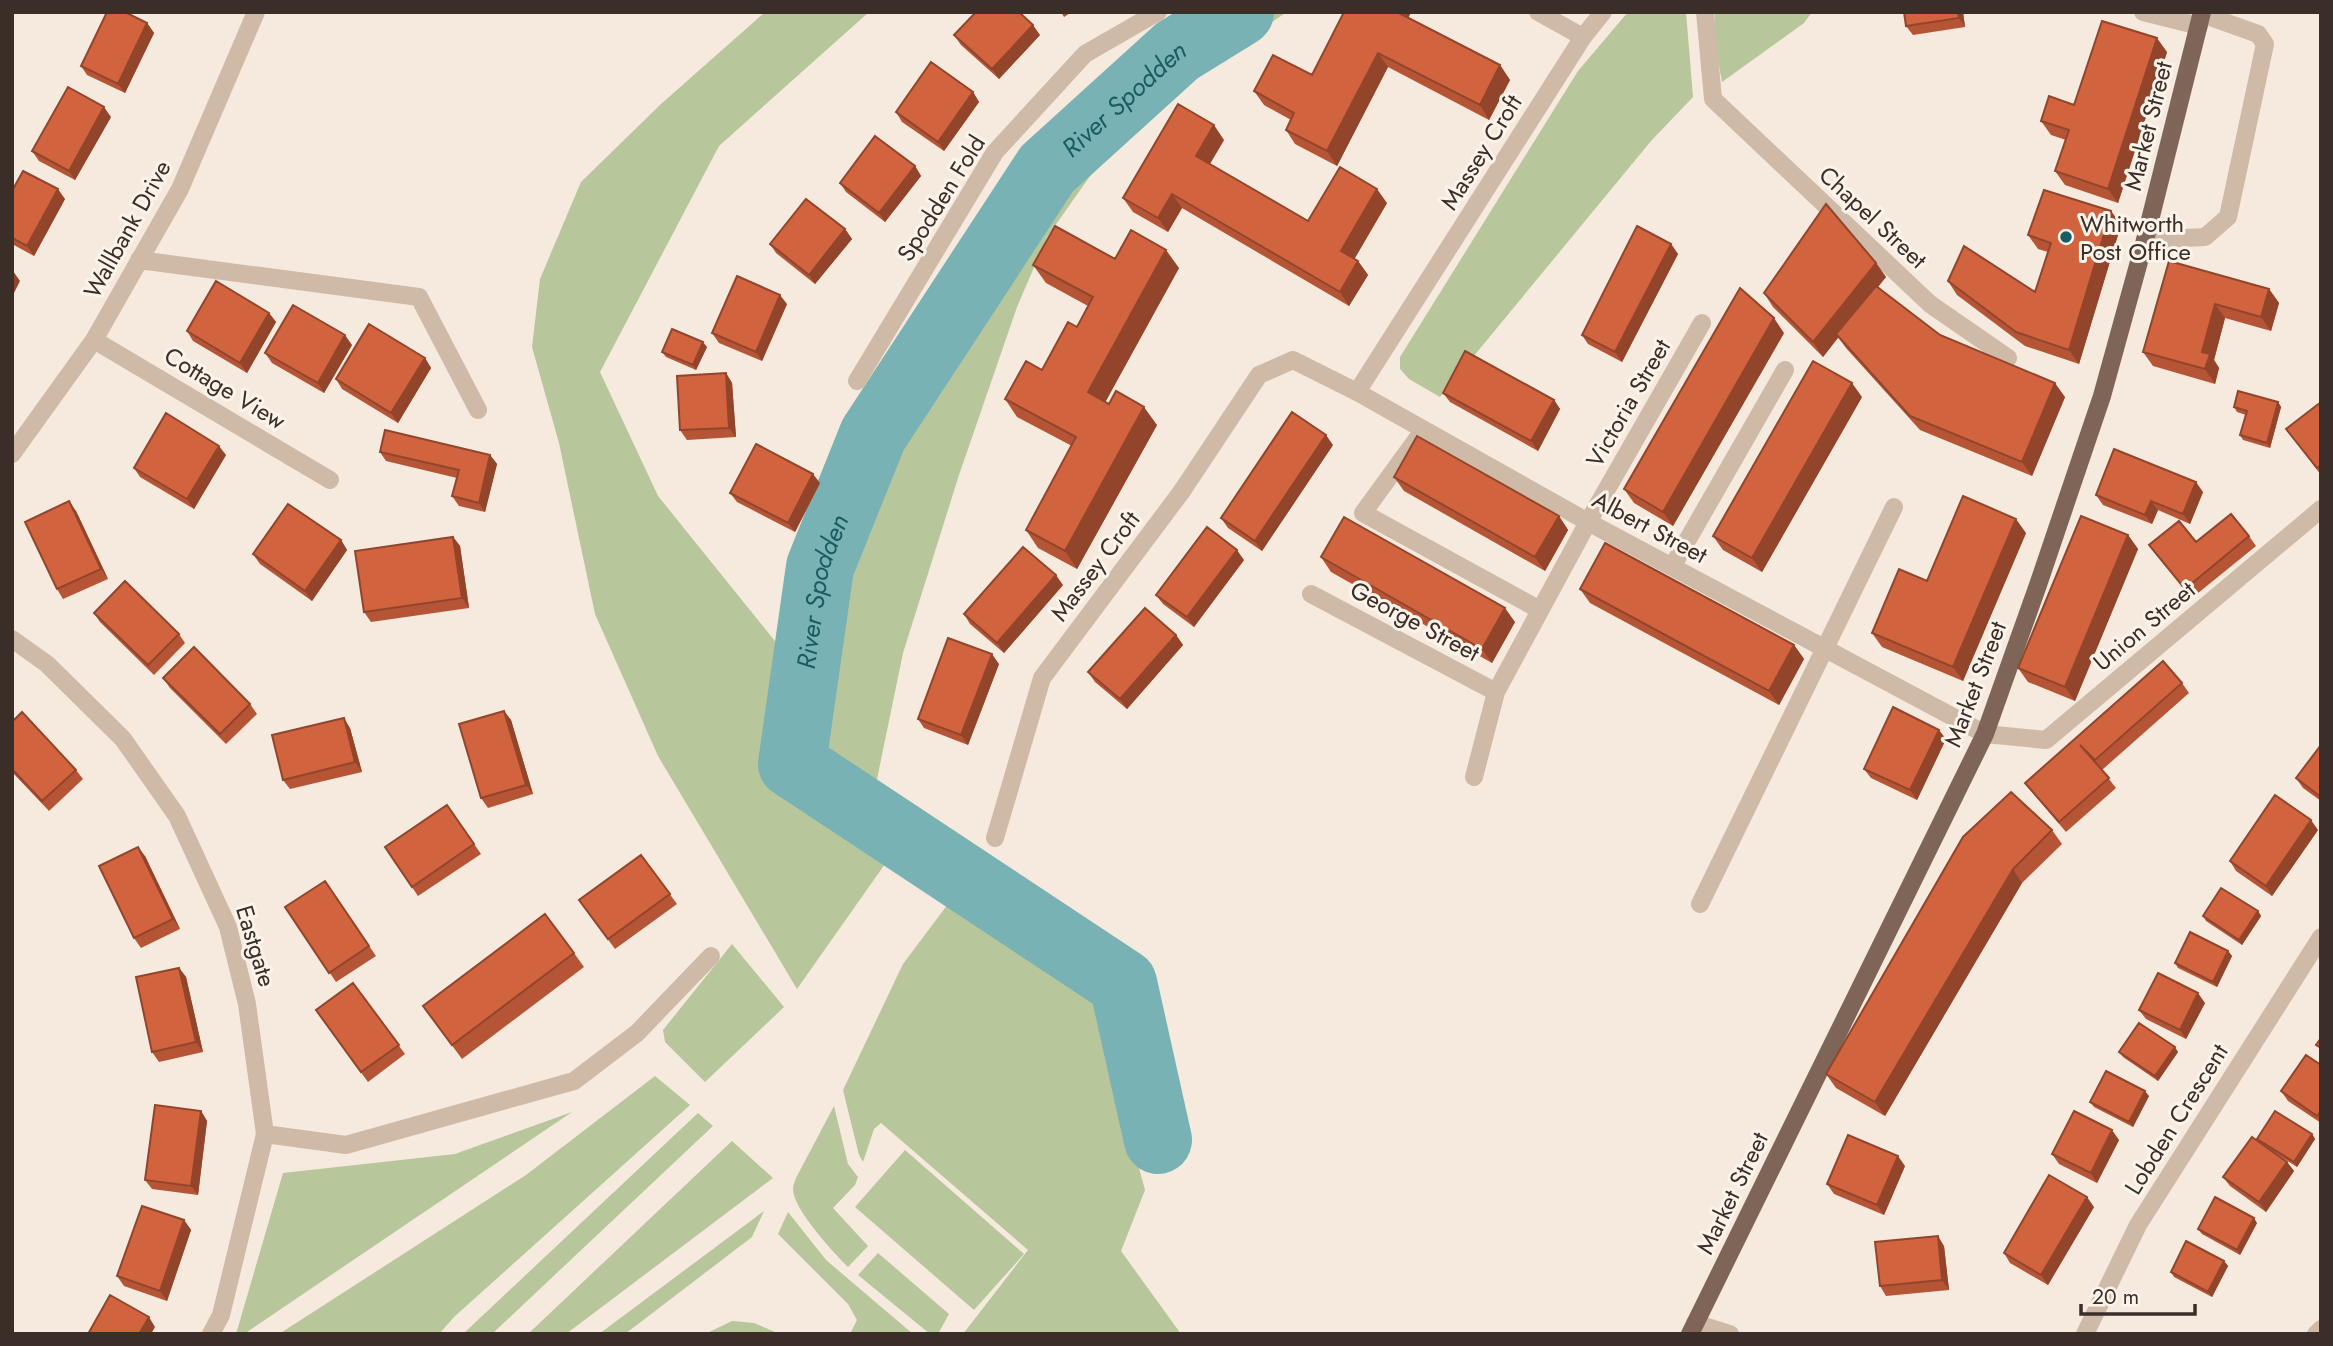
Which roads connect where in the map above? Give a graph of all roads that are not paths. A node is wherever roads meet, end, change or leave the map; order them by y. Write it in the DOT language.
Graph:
graph roads {
  1 [pos="256,12"];
  2 [pos="1158,12"];
  3 [pos="1538,12"];
  4 [pos="1603,12"];
  5 [pos="1705,12"];
  6 [pos="2143,12"];
  7 [pos="2201,17"];
  8 [pos="1583,37"];
  9 [pos="2145,240"];
  10 [pos="139,260"];
  11 [pos="1702,323"];
  12 [pos="94,340"];
  13 [pos="2008,358"];
  14 [pos="1293,360"];
  15 [pos="1786,370"];
  16 [pos="857,381"];
  17 [pos="1357,392"];
  18 [pos="478,410"];
  19 [pos="1424,429"];
  20 [pos="12,454"];
  21 [pos="330,480"];
  22 [pos="1894,507"];
  23 [pos="2321,509"];
  24 [pos="1588,522"];
  25 [pos="1672,566"];
  26 [pos="1311,594"];
  27 [pos="1540,610"];
  28 [pos="12,639"];
  29 [pos="1824,648"];
  30 [pos="1496,692"];
  31 [pos="1985,734"];
  32 [pos="1474,777"];
  33 [pos="995,838"];
  34 [pos="1700,904"];
  35 [pos="2321,937"];
  36 [pos="712,956"];
  37 [pos="265,1134"];
  38 [pos="1693,1328"];
  39 [pos="2321,1329"];
  40 [pos="211,1334"];
  41 [pos="1730,1334"];
  42 [pos="2085,1334"];
  43 [pos="2316,1334"];
  1 -- 10 [label="street, Wallbank Drive"];
  2 -- 16 [label="street, Spodden Fold"];
  3 -- 8 [label="street"];
  4 -- 8 [label="street, Massey Croft"];
  5 -- 13 [label="street, Chapel Street"];
  6 -- 7 [label="street"];
  7 -- 9 [label="main road, Market Street"];
  7 -- 9 [label="street"];
  8 -- 17 [label="street, Massey Croft"];
  9 -- 31 [label="main road, Market Street"];
  10 -- 12 [label="street, Wallbank Drive"];
  10 -- 18 [label="street"];
  11 -- 24 [label="street, Victoria Street"];
  12 -- 20 [label="street, Wallbank Drive"];
  12 -- 21 [label="street, Cottage View"];
  14 -- 17 [label="street, Albert Street"];
  14 -- 33 [label="street, Massey Croft"];
  15 -- 25 [label="street"];
  17 -- 19 [label="street, Albert Street"];
  19 -- 24 [label="street, Albert Street"];
  19 -- 27 [label="street"];
  22 -- 29 [label="street"];
  23 -- 31 [label="street, Union Street"];
  24 -- 25 [label="street, Albert Street"];
  24 -- 27 [label="street, Victoria Street"];
  25 -- 29 [label="street, Albert Street"];
  26 -- 30 [label="street, George Street"];
  27 -- 30 [label="street, Victoria Street"];
  28 -- 37 [label="street, Eastgate"];
  29 -- 31 [label="street, Albert Street"];
  29 -- 34 [label="street"];
  30 -- 32 [label="street, Victoria Street"];
  31 -- 38 [label="main road, Market Street"];
  35 -- 42 [label="street, Lobden Crescent"];
  36 -- 37 [label="street"];
  37 -- 40 [label="street, Eastgate"];
  38 -- 41 [label="street"];
  39 -- 43 [label="street"];
}
